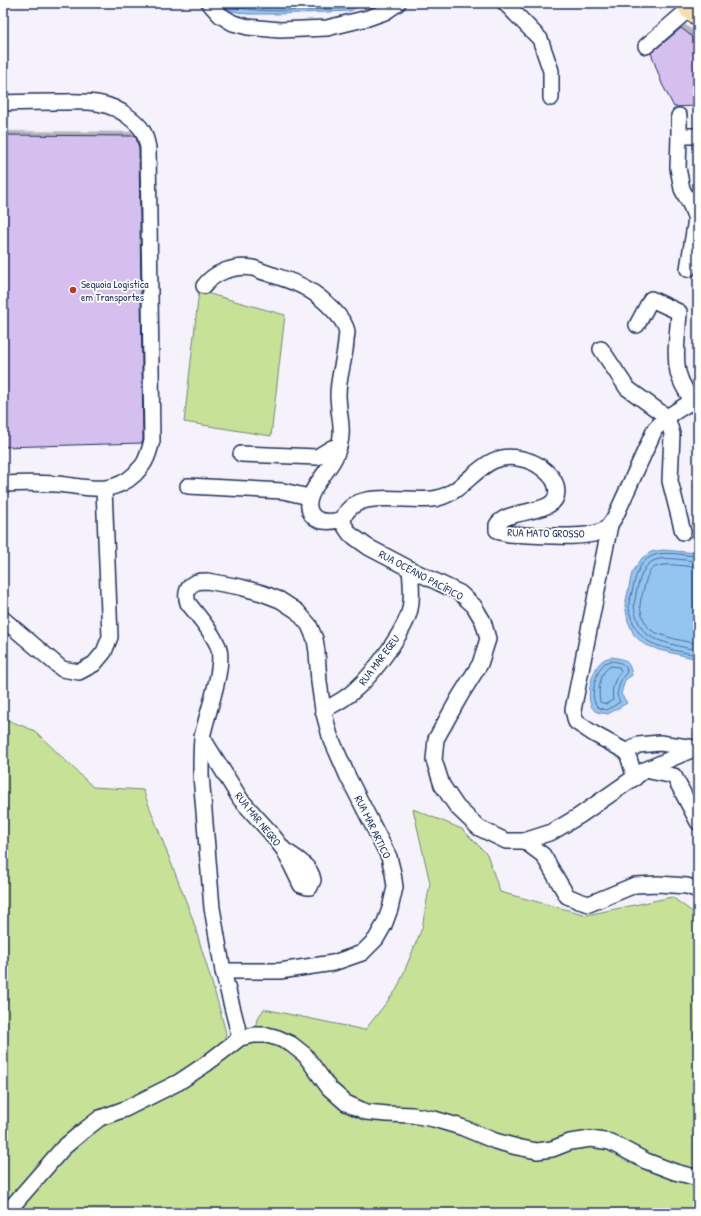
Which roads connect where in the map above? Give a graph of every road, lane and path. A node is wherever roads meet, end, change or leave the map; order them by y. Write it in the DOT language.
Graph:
graph roads {
  1 [pos="209,3"];
  2 [pos="398,3"];
  3 [pos="505,3"];
  4 [pos="691,9"];
  5 [pos="646,46"];
  6 [pos="551,98"];
  7 [pos="3,103"];
  8 [pos="679,116"];
  9 [pos="679,136"];
  10 [pos="698,136"];
  11 [pos="688,269"];
  12 [pos="204,286"];
  13 [pos="637,325"];
  14 [pos="601,349"];
  15 [pos="695,404"];
  16 [pos="667,417"];
  17 [pos="339,446"];
  18 [pos="241,454"];
  19 [pos="3,484"];
  20 [pos="188,486"];
  21 [pos="104,489"];
  22 [pos="309,497"];
  23 [pos="343,519"];
  24 [pos="610,525"];
  25 [pos="684,532"];
  26 [pos="410,569"];
  27 [pos="3,619"];
  28 [pos="323,710"];
  29 [pos="202,737"];
  30 [pos="697,747"];
  31 [pos="627,752"];
  32 [pos="640,774"];
  33 [pos="698,822"];
  34 [pos="524,841"];
  35 [pos="298,881"];
  36 [pos="698,890"];
  37 [pos="223,971"];
  38 [pos="240,1038"];
  39 [pos="698,1178"];
  40 [pos="4,1213"];
  1 -- 2 [label="street"];
  3 -- 6 [label="street"];
  4 -- 5 [label="street"];
  7 -- 21 [label="street"];
  8 -- 9 [label="street"];
  9 -- 10 [label="street"];
  9 -- 11 [label="street"];
  12 -- 17 [label="street"];
  13 -- 15 [label="street"];
  14 -- 16 [label="street"];
  15 -- 16 [label="street"];
  16 -- 24 [label="street"];
  16 -- 25 [label="street"];
  17 -- 18 [label="street"];
  17 -- 22 [label="street"];
  19 -- 21 [label="street"];
  20 -- 22 [label="street"];
  21 -- 27 [label="street"];
  22 -- 23 [label="street"];
  23 -- 24 [label="street, RUA MATO GROSSO"];
  23 -- 26 [label="street, RUA OCEANO PACÍFICO"];
  24 -- 31 [label="street"];
  26 -- 28 [label="street, RUA MAR EGEU"];
  26 -- 34 [label="street, RUA OCEANO PACÍFICO"];
  28 -- 29 [label="street, RUA MAR ARTICO"];
  28 -- 37 [label="street, RUA MAR ARTICO"];
  29 -- 35 [label="street, RUA MAR NEGRO"];
  29 -- 37 [label="street"];
  30 -- 31 [label="street"];
  30 -- 32 [label="street"];
  31 -- 32 [label="street"];
  32 -- 33 [label="street"];
  32 -- 34 [label="street"];
  34 -- 36 [label="street"];
  37 -- 38 [label="street"];
  38 -- 39 [label="street"];
  38 -- 40 [label="street"];
}
